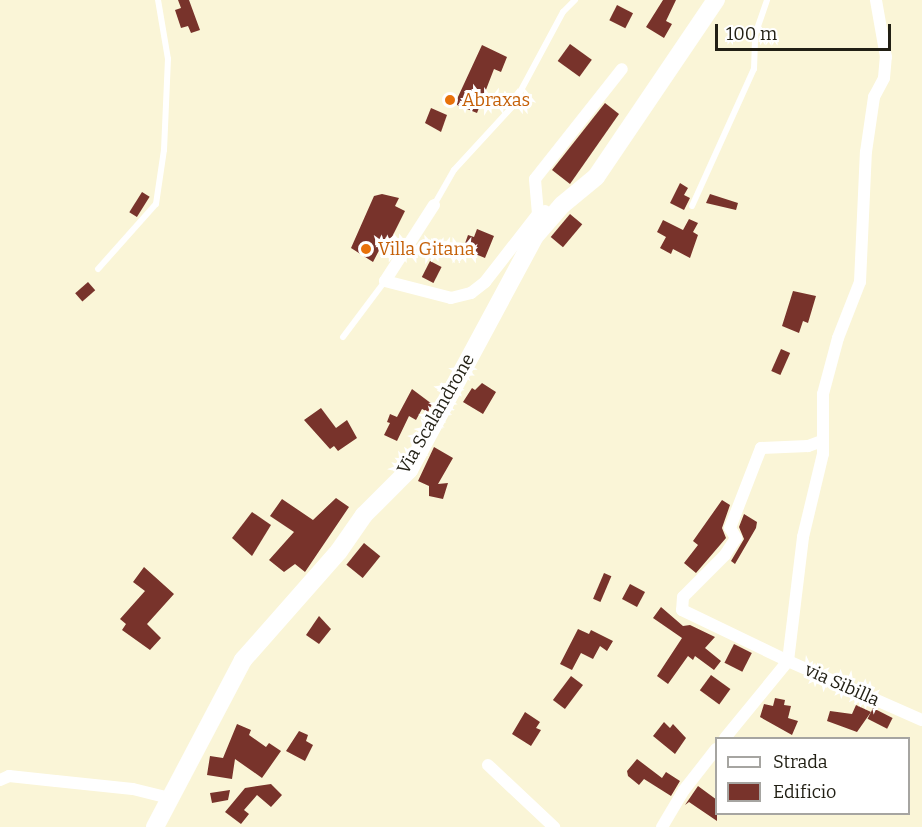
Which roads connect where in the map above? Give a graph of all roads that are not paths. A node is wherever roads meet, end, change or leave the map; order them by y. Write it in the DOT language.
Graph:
graph roads {
  1 [pos="158,0"];
  2 [pos="575,0"];
  3 [pos="716,0"];
  4 [pos="767,0"];
  5 [pos="876,0"];
  6 [pos="622,69"];
  7 [pos="434,205"];
  8 [pos="562,205"];
  9 [pos="692,206"];
  10 [pos="538,214"];
  11 [pos="98,269"];
  12 [pos="385,281"];
  13 [pos="343,338"];
  14 [pos="822,441"];
  15 [pos="788,661"];
  16 [pos="922,720"];
  17 [pos="725,737"];
  18 [pos="715,751"];
  19 [pos="488,765"];
  20 [pos="0,780"];
  21 [pos="170,798"];
  22 [pos="155,827"];
  23 [pos="555,827"];
  24 [pos="662,827"];
  1 -- 11 [label="lane"];
  2 -- 7 [label="lane"];
  3 -- 8 [label="street, Via Scalandrone"];
  4 -- 9 [label="lane"];
  5 -- 14 [label="street"];
  6 -- 10 [label="street"];
  7 -- 12 [label="street"];
  8 -- 10 [label="street"];
  8 -- 21 [label="street, Via Scalandrone"];
  10 -- 12 [label="street"];
  12 -- 13 [label="lane"];
  14 -- 15 [label="street"];
  14 -- 15 [label="street"];
  15 -- 16 [label="street, via Sibilla"];
  15 -- 17 [label="street, via Sibilla"];
  18 -- 24 [label="street"];
  19 -- 23 [label="street"];
  20 -- 21 [label="street"];
  21 -- 22 [label="street, Via Scalandrone"];
}
